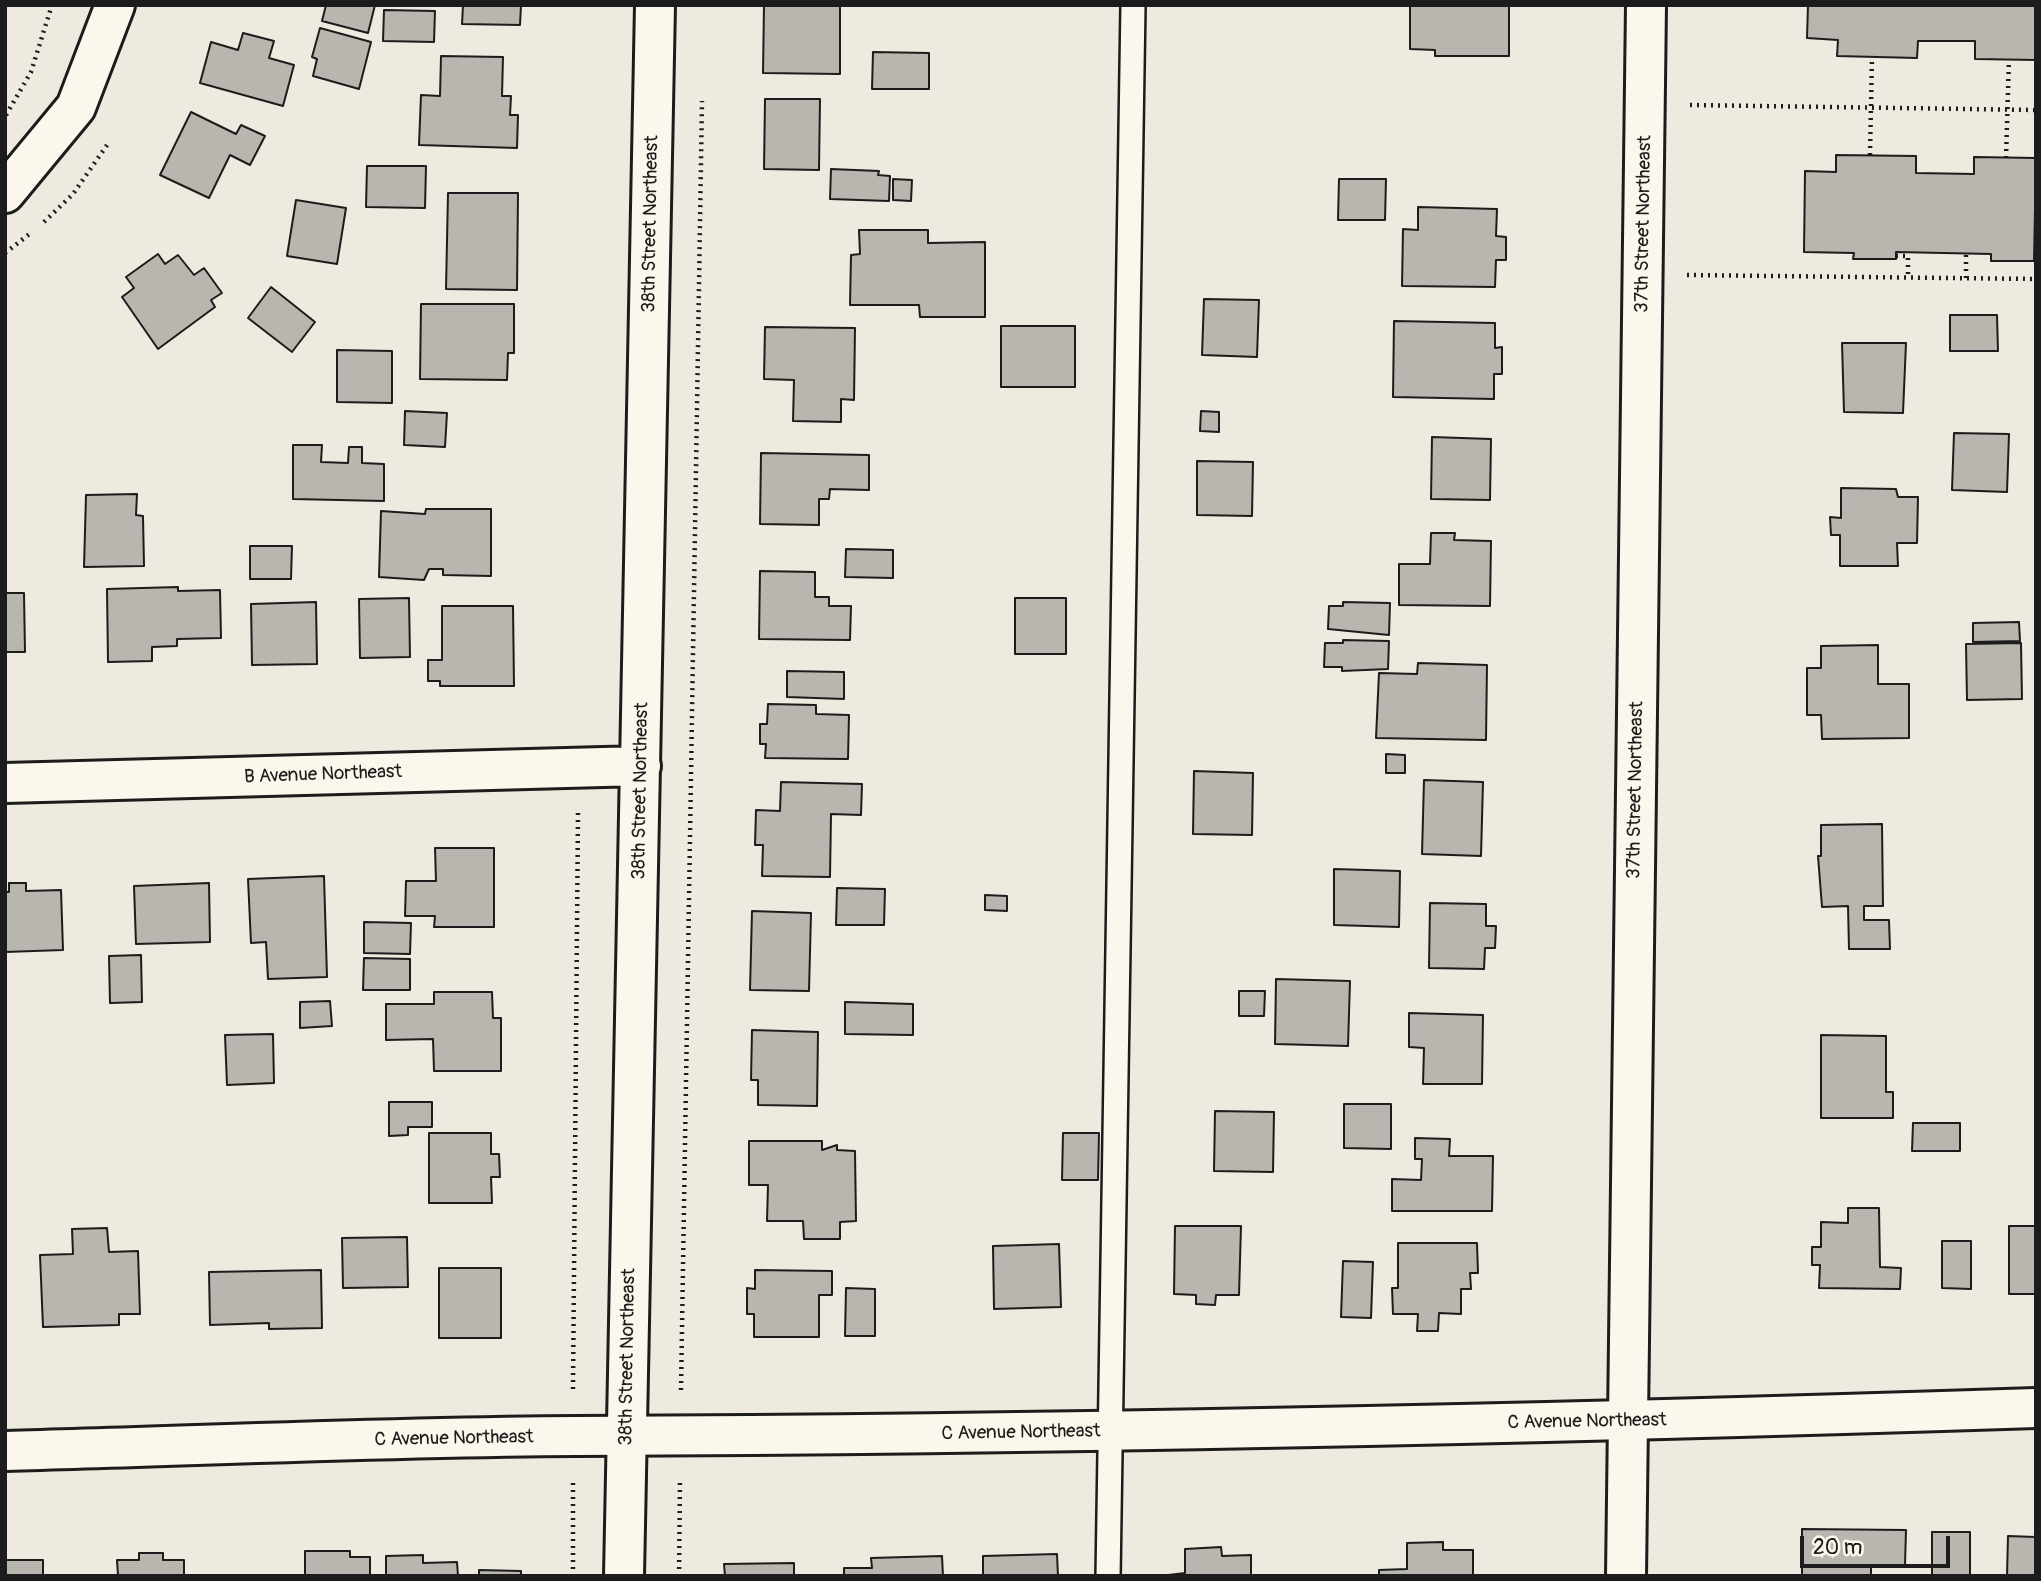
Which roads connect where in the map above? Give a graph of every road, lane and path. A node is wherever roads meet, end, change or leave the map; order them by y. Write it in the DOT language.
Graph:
graph roads {
  1 [pos="52,5"];
  2 [pos="115,5"];
  3 [pos="655,5"];
  4 [pos="1133,5"];
  5 [pos="1646,5"];
  6 [pos="1872,57"];
  7 [pos="2009,60"];
  8 [pos="702,88"];
  9 [pos="1689,105"];
  10 [pos="1871,108"];
  11 [pos="2007,110"];
  12 [pos="2036,110"];
  13 [pos="5,116"];
  14 [pos="1870,155"];
  15 [pos="2006,158"];
  16 [pos="5,193"];
  17 [pos="1966,254"];
  18 [pos="1896,256"];
  19 [pos="1686,275"];
  20 [pos="1908,278"];
  21 [pos="1966,278"];
  22 [pos="2036,279"];
  23 [pos="641,766"];
  24 [pos="578,768"];
  25 [pos="5,783"];
  26 [pos="573,1389"];
  27 [pos="681,1397"];
  28 [pos="2036,1408"];
  29 [pos="1628,1422"];
  30 [pos="1110,1432"];
  31 [pos="626,1437"];
  32 [pos="5,1451"];
  33 [pos="573,1475"];
  34 [pos="680,1475"];
  35 [pos="573,1576"];
  36 [pos="624,1576"];
  37 [pos="679,1576"];
  38 [pos="1108,1576"];
  39 [pos="1626,1576"];
  1 -- 13 [label="path"];
  2 -- 16 [label="street"];
  3 -- 23 [label="street, 38th Street Northeast"];
  4 -- 30 [label="lane"];
  5 -- 29 [label="street, 37th Street Northeast"];
  6 -- 10 [label="path"];
  7 -- 11 [label="path"];
  8 -- 27 [label="path"];
  9 -- 10 [label="path"];
  10 -- 11 [label="path"];
  10 -- 14 [label="path"];
  11 -- 12 [label="path"];
  11 -- 15 [label="path"];
  17 -- 21 [label="path"];
  18 -- 20 [label="path"];
  19 -- 20 [label="path"];
  20 -- 21 [label="path"];
  21 -- 22 [label="path"];
  23 -- 24 [label="street, B Avenue Northeast"];
  23 -- 31 [label="street, 38th Street Northeast"];
  24 -- 25 [label="street, B Avenue Northeast"];
  24 -- 26 [label="path"];
  28 -- 29 [label="street, C Avenue Northeast"];
  29 -- 30 [label="street, C Avenue Northeast"];
  29 -- 39 [label="street, 37th Street Northeast"];
  30 -- 31 [label="street, C Avenue Northeast"];
  30 -- 38 [label="lane"];
  31 -- 32 [label="street, C Avenue Northeast"];
  31 -- 36 [label="street, 38th Street Northeast"];
  33 -- 35 [label="path"];
  34 -- 37 [label="path"];
}
